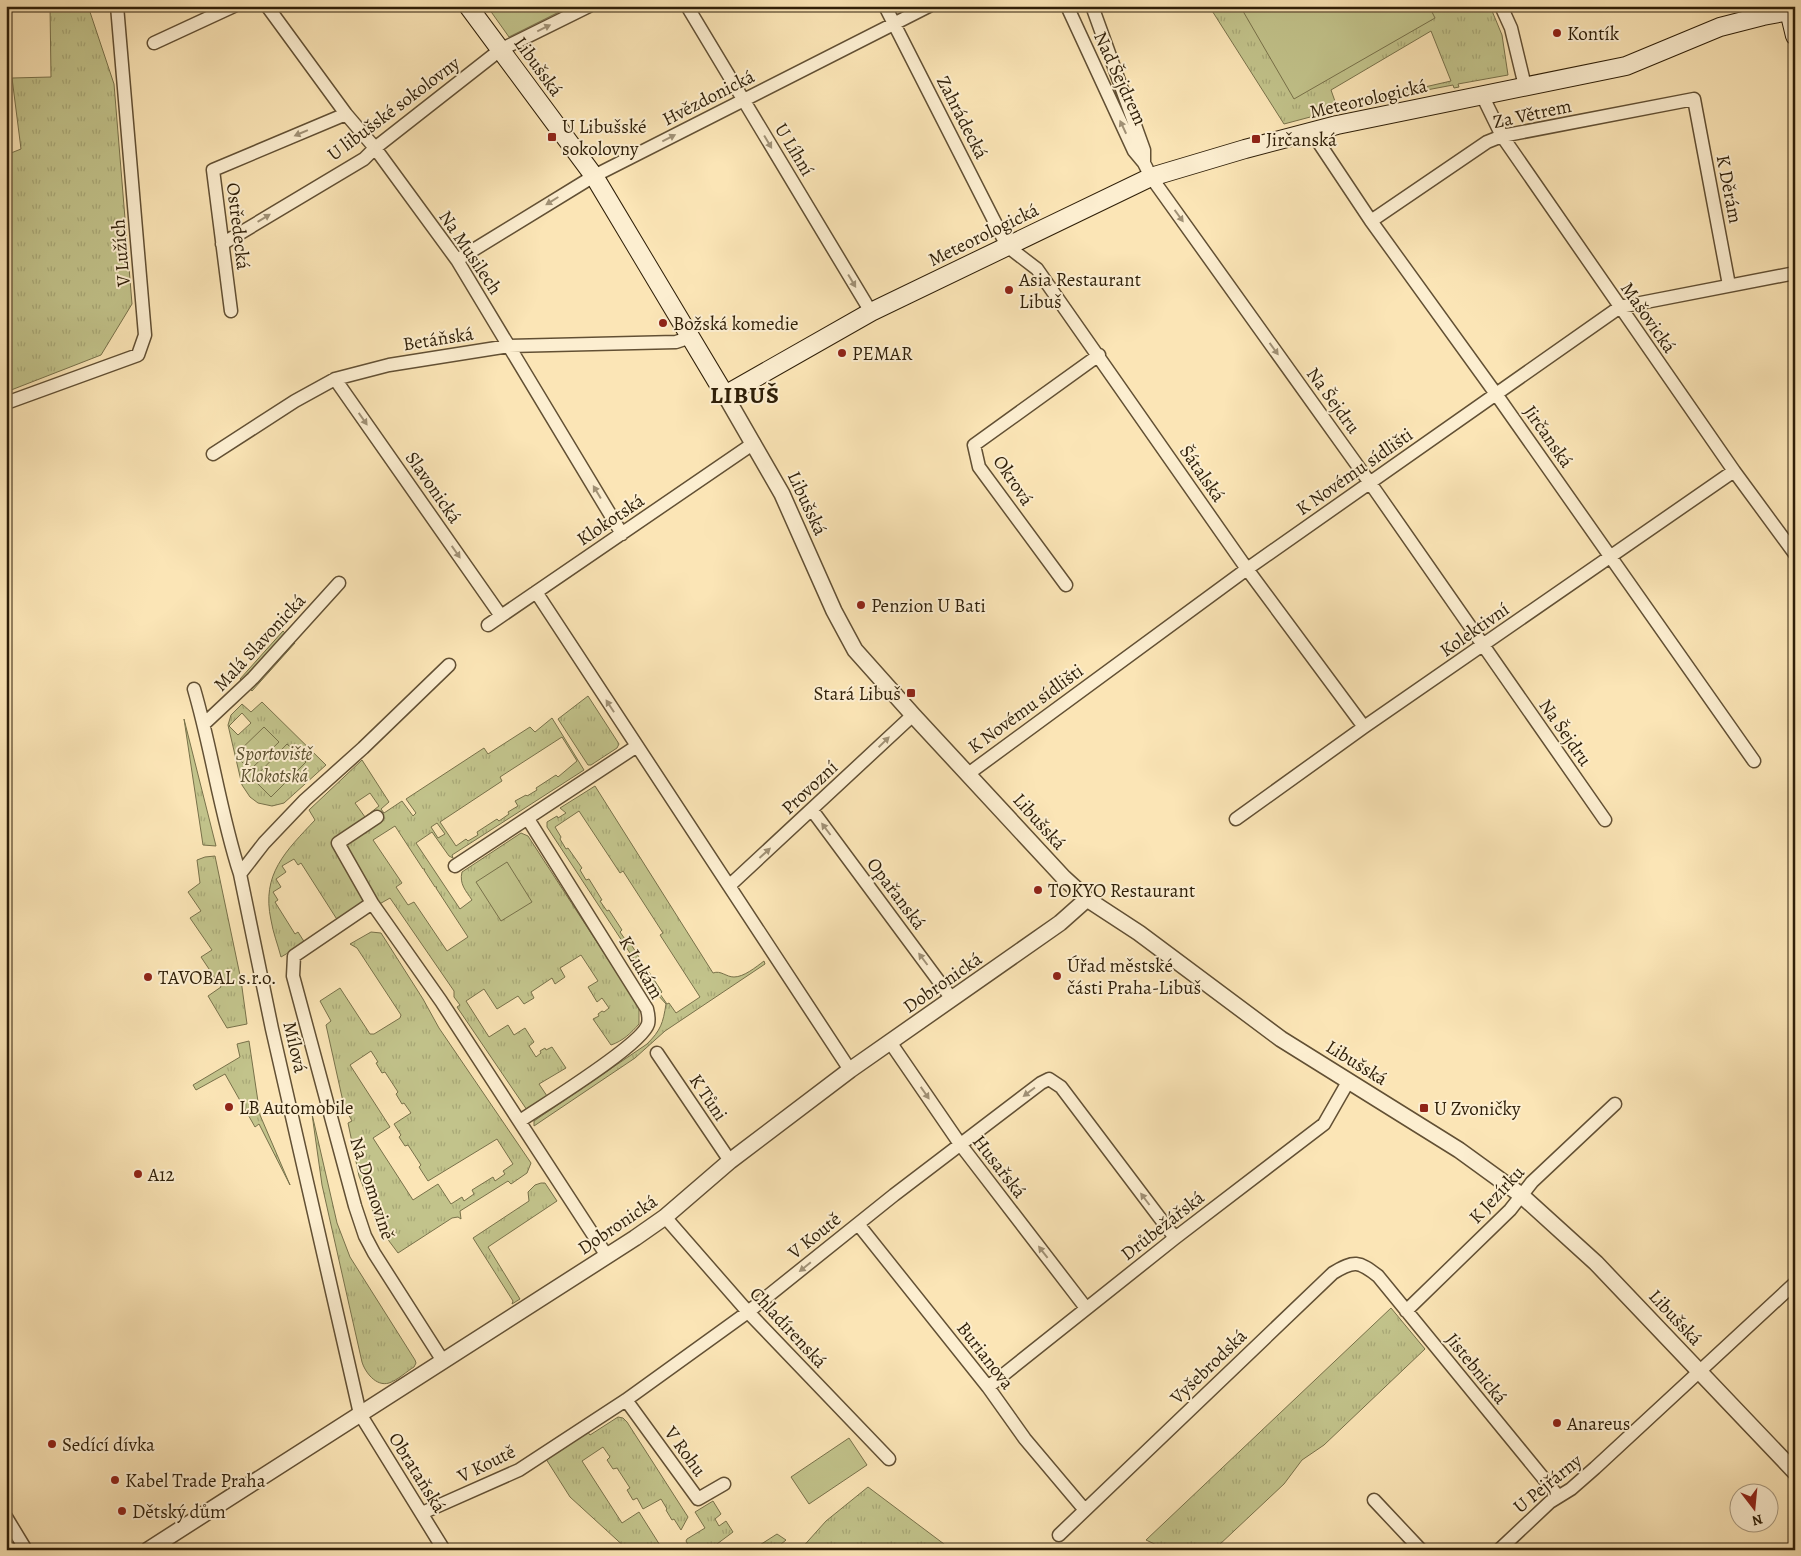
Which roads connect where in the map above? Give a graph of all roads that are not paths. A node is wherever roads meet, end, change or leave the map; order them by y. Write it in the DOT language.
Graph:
graph roads {
  1 [pos="117,6"];
  2 [pos="234,6"];
  3 [pos="267,6"];
  4 [pos="468,6"];
  5 [pos="589,6"];
  6 [pos="687,6"];
  7 [pos="885,6"];
  8 [pos="929,6"];
  9 [pos="1067,6"];
  10 [pos="1092,6"];
  11 [pos="1500,6"];
  12 [pos="1792,10"];
  13 [pos="894,23"];
  14 [pos="1795,36"];
  15 [pos="154,43"];
  16 [pos="500,50"];
  17 [pos="1525,86"];
  18 [pos="1482,95"];
  19 [pos="1694,99"];
  20 [pos="743,100"];
  21 [pos="346,114"];
  22 [pos="1315,132"];
  23 [pos="1502,136"];
  24 [pos="374,148"];
  25 [pos="1147,170"];
  26 [pos="594,176"];
  27 [pos="1371,221"];
  28 [pos="222,244"];
  29 [pos="1007,246"];
  30 [pos="457,260"];
  31 [pos="1795,273"];
  32 [pos="1729,285"];
  33 [pos="1620,307"];
  34 [pos="231,311"];
  35 [pos="870,312"];
  36 [pos="691,337"];
  37 [pos="509,346"];
  38 [pos="1099,355"];
  39 [pos="336,379"];
  40 [pos="1496,394"];
  41 [pos="725,395"];
  42 [pos="6,403"];
  43 [pos="754,443"];
  44 [pos="213,454"];
  45 [pos="1734,471"];
  46 [pos="1370,483"];
  47 [pos="622,534"];
  48 [pos="1795,554"];
  49 [pos="1610,556"];
  50 [pos="1247,569"];
  51 [pos="339,583"];
  52 [pos="1066,585"];
  53 [pos="536,592"];
  54 [pos="501,616"];
  55 [pos="488,625"];
  56 [pos="1483,646"];
  57 [pos="449,665"];
  58 [pos="194,689"];
  59 [pos="913,715"];
  60 [pos="204,724"];
  61 [pos="1364,727"];
  62 [pos="637,746"];
  63 [pos="1754,761"];
  64 [pos="968,774"];
  65 [pos="812,810"];
  66 [pos="377,817"];
  67 [pos="528,819"];
  68 [pos="1236,819"];
  69 [pos="1604,820"];
  70 [pos="455,866"];
  71 [pos="240,874"];
  72 [pos="729,886"];
  73 [pos="1087,899"];
  74 [pos="372,903"];
  75 [pos="952,999"];
  76 [pos="890,1042"];
  77 [pos="658,1054"];
  78 [pos="850,1070"];
  79 [pos="1348,1082"];
  80 [pos="1615,1104"];
  81 [pos="520,1121"];
  82 [pos="960,1144"];
  83 [pos="730,1161"];
  84 [pos="1521,1195"];
  85 [pos="665,1217"];
  86 [pos="858,1224"];
  87 [pos="1175,1238"];
  88 [pos="607,1256"];
  89 [pos="1365,1265"];
  90 [pos="1795,1283"];
  91 [pos="1086,1308"];
  92 [pos="1406,1311"];
  93 [pos="748,1312"];
  94 [pos="443,1361"];
  95 [pos="1699,1372"];
  96 [pos="988,1387"];
  97 [pos="626,1400"];
  98 [pos="360,1414"];
  99 [pos="889,1460"];
  100 [pos="1795,1472"];
  101 [pos="724,1484"];
  102 [pos="1558,1496"];
  103 [pos="1374,1500"];
  104 [pos="1084,1509"];
  105 [pos="422,1513"];
  106 [pos="6,1518"];
  107 [pos="1058,1535"];
  108 [pos="26,1550"];
  109 [pos="148,1550"];
  110 [pos="444,1550"];
  111 [pos="1421,1550"];
  112 [pos="1499,1550"];
  1 -- 42 [label="street, V Lužích"];
  2 -- 15 [label="street"];
  3 -- 21 [label="street, Na Musilech"];
  4 -- 16 [label="main road, Libušská"];
  16 -- 5 [label="street, U libušské sokolovny, one-way"];
  6 -- 20 [label="street, U Líhní"];
  7 -- 13 [label="street, Zahrádecká"];
  8 -- 13 [label="street, Hvězdonická"];
  25 -- 9 [label="street, Nad Šejdrem, one-way"];
  10 -- 25 [label="street, Na Šejdru"];
  11 -- 17 [label="street"];
  12 -- 14 [label="main road"];
  12 -- 17 [label="main road, Meteorologická"];
  13 -- 20 [label="street, Hvězdonická"];
  13 -- 29 [label="street, Zahrádecká"];
  16 -- 24 [label="street, U libušské sokolovny"];
  16 -- 26 [label="main road, Libušská"];
  17 -- 18 [label="main road, Meteorologická"];
  18 -- 22 [label="main road, Meteorologická"];
  18 -- 23 [label="street, Mašovická"];
  19 -- 23 [label="street, Za Větrem"];
  19 -- 32 [label="street, K Děrám"];
  26 -- 20 [label="street, Hvězdonická, one-way"];
  20 -- 35 [label="street, U Líhní, one-way"];
  21 -- 24 [label="street, Na Musilech"];
  21 -- 28 [label="street, Ostředecká, one-way"];
  22 -- 25 [label="main road, Meteorologická"];
  22 -- 27 [label="street, Jirčanská"];
  23 -- 27 [label="street, Za Větrem"];
  23 -- 33 [label="street, Mašovická"];
  28 -- 24 [label="street, U libušské sokolovny, one-way"];
  24 -- 30 [label="street, Na Musilech"];
  25 -- 29 [label="main road, Meteorologická"];
  25 -- 46 [label="street, Na Šejdru, one-way"];
  26 -- 30 [label="street, Hvězdonická, one-way"];
  26 -- 36 [label="main road, Libušská"];
  27 -- 40 [label="street, Jirčanská"];
  28 -- 34 [label="street, Ostředecká"];
  29 -- 35 [label="main road, Meteorologická"];
  29 -- 38 [label="street, Šátalská"];
  30 -- 37 [label="street, Na Musilech"];
  31 -- 32 [label="street, K Novému sídlišti"];
  32 -- 33 [label="street, K Novému sídlišti"];
  33 -- 40 [label="street, K Novému sídlišti"];
  33 -- 45 [label="street, Mašovická"];
  35 -- 41 [label="main road, Meteorologická"];
  36 -- 37 [label="street, Betáňská"];
  36 -- 41 [label="main road, Libušská"];
  37 -- 39 [label="street, Betáňská"];
  47 -- 37 [label="street, Na Musilech, one-way"];
  38 -- 50 [label="street, Šátalská"];
  38 -- 52 [label="street, Okrová"];
  39 -- 44 [label="street, Betáňská"];
  39 -- 54 [label="street, Slavonická, one-way"];
  40 -- 46 [label="street, K Novému sídlišti"];
  40 -- 49 [label="street, Jirčanská"];
  41 -- 43 [label="street, Libušská"];
  43 -- 47 [label="street, Klokotská"];
  43 -- 59 [label="street, Libušská"];
  45 -- 48 [label="street, Mašovická"];
  45 -- 49 [label="street, Kolektivní"];
  46 -- 50 [label="street, K Novému sídlišti"];
  46 -- 56 [label="street, Na Šejdru"];
  47 -- 53 [label="street, Klokotská"];
  49 -- 56 [label="street, Kolektivní"];
  49 -- 63 [label="street, Jirčanská"];
  50 -- 61 [label="street, Šátalská"];
  50 -- 64 [label="street, K Novému sídlišti"];
  51 -- 60 [label="street, Malá Slavonická"];
  53 -- 54 [label="street, Klokotská"];
  62 -- 53 [label="street, one-way"];
  54 -- 55 [label="street, Klokotská"];
  56 -- 61 [label="street, Kolektivní"];
  56 -- 69 [label="street, Na Šejdru"];
  57 -- 71 [label="street"];
  58 -- 60 [label="street, Mílová"];
  59 -- 64 [label="street, Libušská"];
  65 -- 59 [label="street, Provozní, one-way"];
  60 -- 71 [label="street, Mílová"];
  61 -- 68 [label="street, Kolektivní"];
  62 -- 67 [label="street"];
  62 -- 72 [label="street"];
  64 -- 73 [label="street, Libušská"];
  72 -- 65 [label="street, Provozní, one-way"];
  75 -- 65 [label="street, Opařanská, one-way"];
  66 -- 74 [label="street"];
  67 -- 70 [label="street"];
  67 -- 81 [label="street, K Lukám"];
  71 -- 98 [label="street, Mílová"];
  72 -- 78 [label="street"];
  73 -- 75 [label="street, Dobronická"];
  73 -- 79 [label="street, Libušská"];
  74 -- 81 [label="street"];
  74 -- 94 [label="street, Na Domovině"];
  75 -- 76 [label="street, Dobronická"];
  76 -- 78 [label="street, Dobronická"];
  76 -- 82 [label="street, Husařská, one-way"];
  77 -- 83 [label="street, K Tůni"];
  78 -- 83 [label="street, Dobronická"];
  79 -- 84 [label="street, Libušská"];
  79 -- 87 [label="street, Drůbežářská"];
  80 -- 84 [label="street, K Jezírku"];
  81 -- 88 [label="street"];
  82 -- 86 [label="street, V Koutě"];
  87 -- 82 [label="street, V Koutě, one-way"];
  91 -- 82 [label="street, Husařská, one-way"];
  83 -- 85 [label="street, Dobronická"];
  84 -- 92 [label="street, K Jezírku"];
  84 -- 95 [label="street, Libušská"];
  85 -- 88 [label="street, Dobronická"];
  85 -- 93 [label="street, Chladírenská"];
  86 -- 93 [label="street, V Koutě, one-way"];
  86 -- 96 [label="street, Burianova"];
  87 -- 91 [label="street, Drůbežářská"];
  88 -- 94 [label="street, Dobronická"];
  89 -- 92 [label="street, Jistebnická"];
  89 -- 104 [label="street, Vyšebrodská"];
  90 -- 95 [label="street, U Pejřárny"];
  91 -- 96 [label="street, Drůbežářská"];
  92 -- 102 [label="street, Jistebnická"];
  93 -- 97 [label="street, V Koutě"];
  93 -- 99 [label="street, Chladírenská"];
  94 -- 98 [label="street, Dobronická"];
  95 -- 100 [label="street, Libušská"];
  95 -- 102 [label="street, U Pejřárny"];
  96 -- 104 [label="street, Burianova"];
  97 -- 101 [label="street, V Rohu"];
  97 -- 105 [label="street, V Koutě"];
  98 -- 105 [label="street, Obrataňská"];
  98 -- 109 [label="street, Dobronická"];
  102 -- 112 [label="street, U Pejřárny"];
  103 -- 111 [label="street"];
  104 -- 107 [label="street, Vyšebrodská"];
  105 -- 110 [label="street, Obrataňská"];
  106 -- 108 [label="street"];
}
